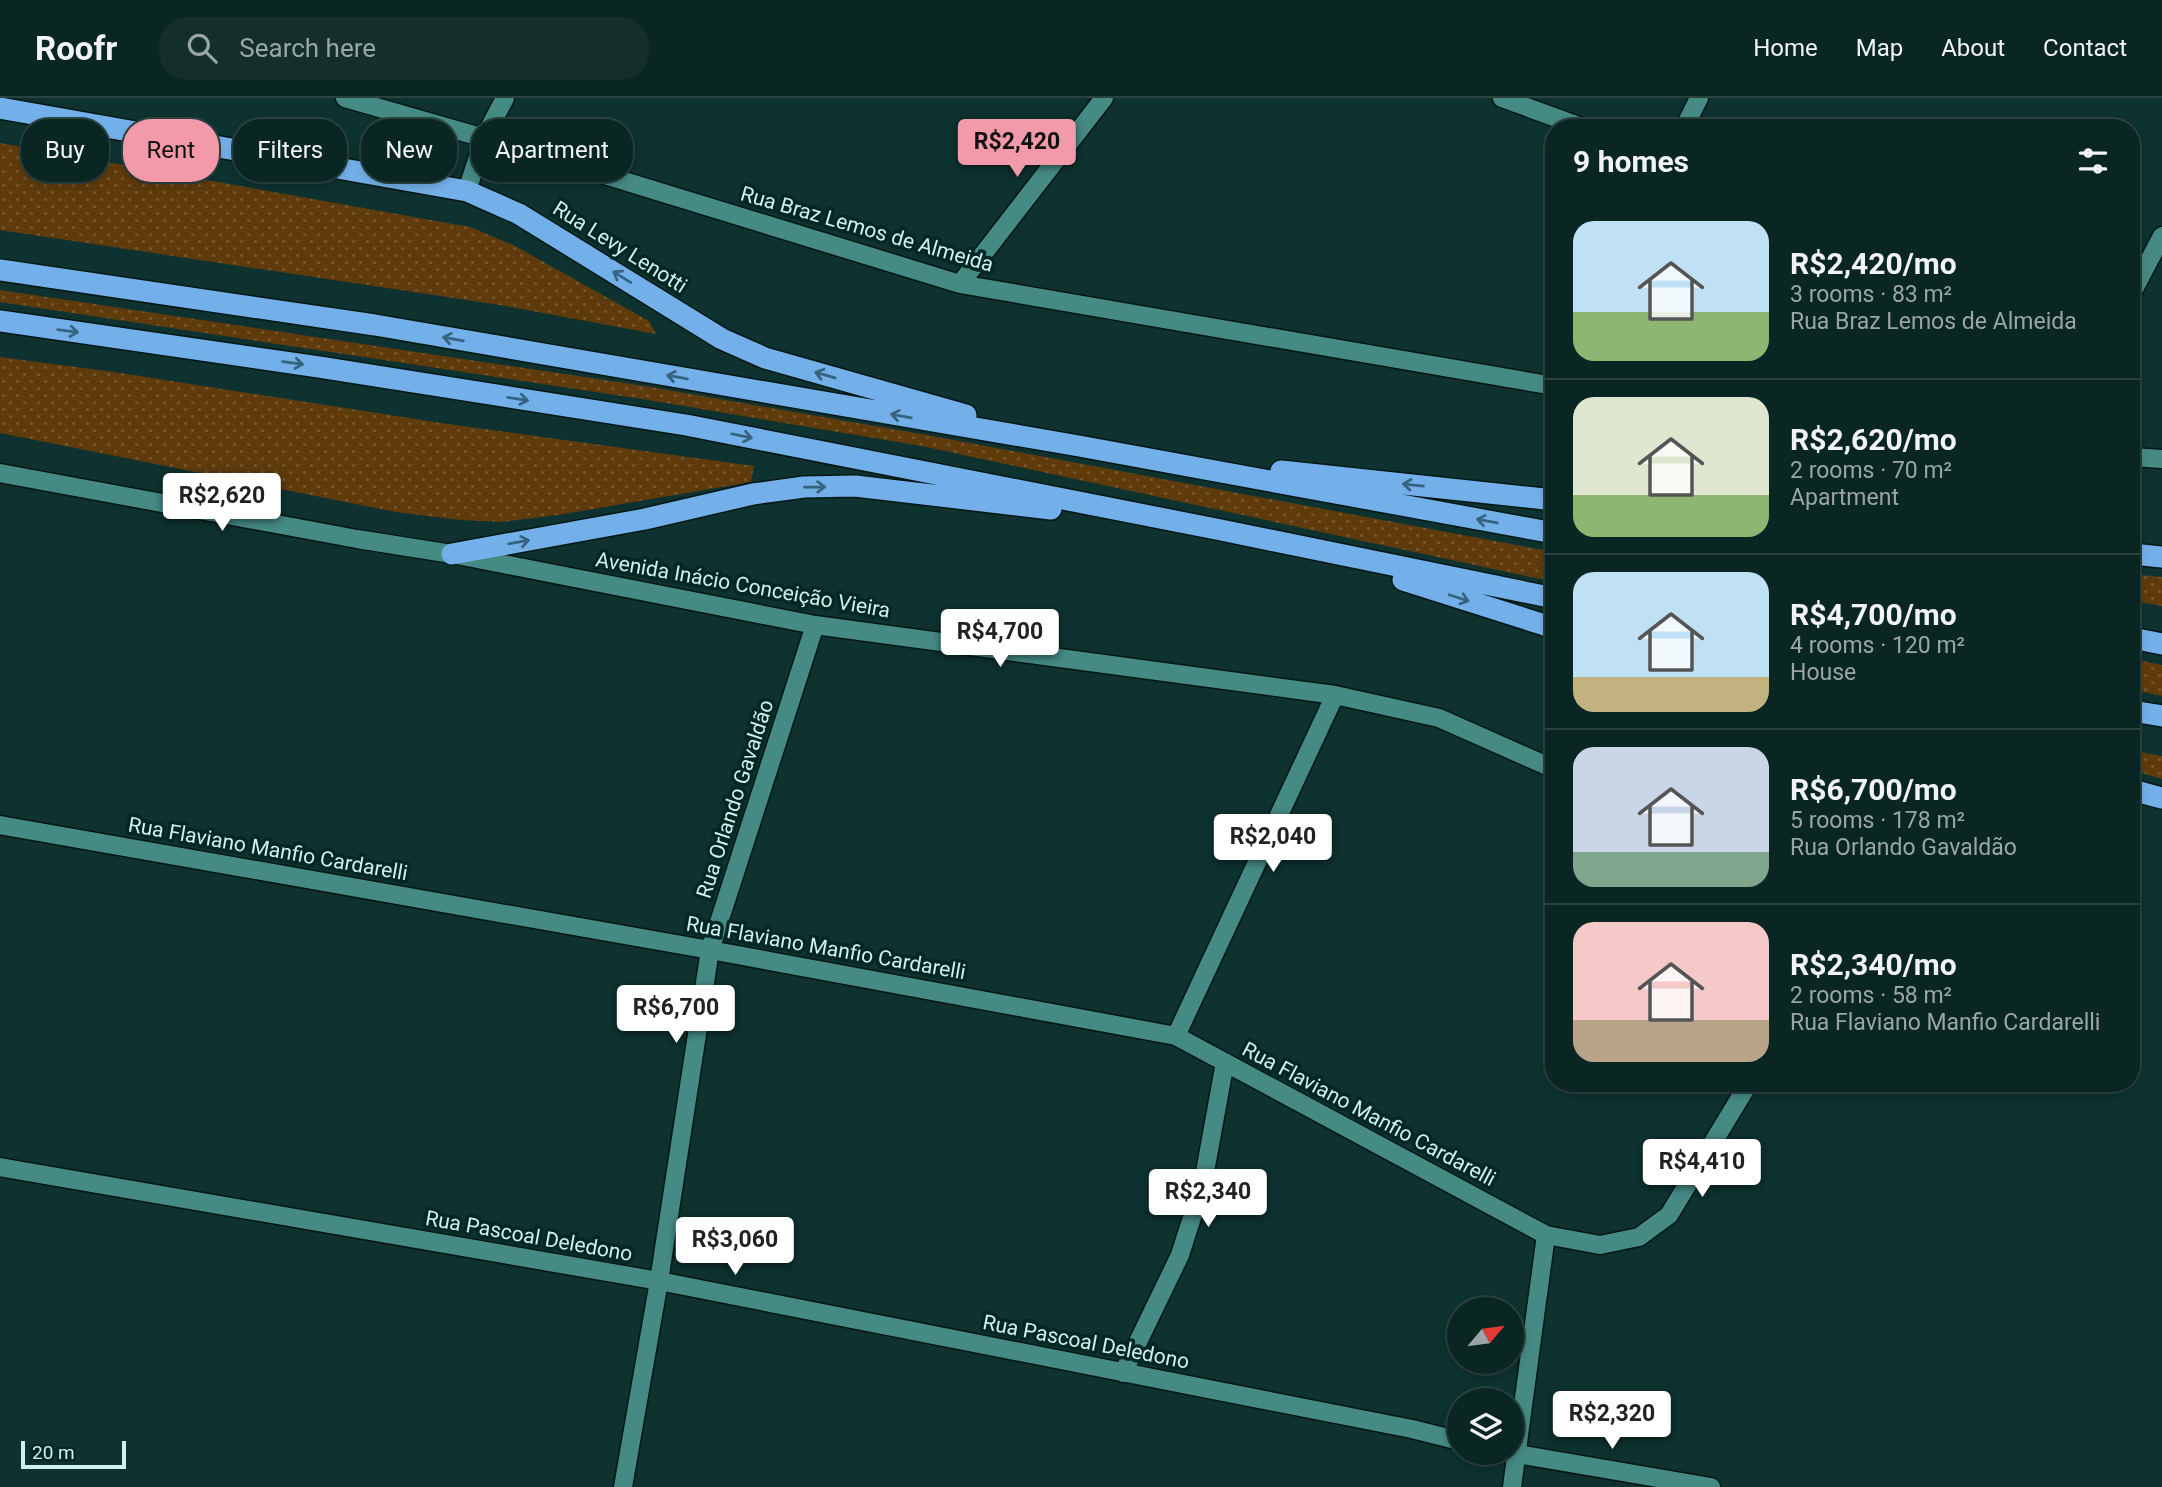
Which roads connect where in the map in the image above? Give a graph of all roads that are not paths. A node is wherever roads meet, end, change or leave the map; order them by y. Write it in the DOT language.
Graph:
graph roads {
  1 [pos="345,98"];
  2 [pos="505,98"];
  3 [pos="1104,98"];
  4 [pos="1502,98"];
  5 [pos="1699,98"];
  6 [pos="0,108"];
  7 [pos="494,119"];
  8 [pos="1559,119"];
  9 [pos="1688,119"];
  10 [pos="471,134"];
  11 [pos="471,179"];
  12 [pos="627,182"];
  13 [pos="467,191"];
  14 [pos="2162,236"];
  15 [pos="0,270"];
  16 [pos="2140,278"];
  17 [pos="960,284"];
  18 [pos="0,321"];
  19 [pos="1545,384"];
  20 [pos="1079,446"];
  21 [pos="1108,452"];
  22 [pos="2140,457"];
  23 [pos="2162,458"];
  24 [pos="0,473"];
  25 [pos="1545,499"];
  26 [pos="1221,530"];
  27 [pos="1545,531"];
  28 [pos="1300,548"];
  29 [pos="452,554"];
  30 [pos="2140,555"];
  31 [pos="2162,557"];
  32 [pos="1545,596"];
  33 [pos="815,625"];
  34 [pos="1545,625"];
  35 [pos="2140,640"];
  36 [pos="2162,644"];
  37 [pos="1335,695"];
  38 [pos="2140,712"];
  39 [pos="2162,716"];
  40 [pos="1545,765"];
  41 [pos="2140,792"];
  42 [pos="2162,798"];
  43 [pos="0,825"];
  44 [pos="710,950"];
  45 [pos="1177,1036"];
  46 [pos="1225,1062"];
  47 [pos="1744,1092"];
  48 [pos="0,1167"];
  49 [pos="1546,1235"];
  50 [pos="659,1282"];
  51 [pos="1123,1373"];
  52 [pos="1522,1388"];
  53 [pos="1447,1438"];
  54 [pos="1524,1456"];
  55 [pos="1511,1465"];
  56 [pos="623,1487"];
  57 [pos="1512,1487"];
  58 [pos="1711,1487"];
  1 -- 10 [label="street, Rua Braz Lemos de Almeida"];
  2 -- 7 [label="street"];
  3 -- 17 [label="street"];
  4 -- 8 [label="street"];
  5 -- 9 [label="street"];
  6 -- 13 [label="highway, Rua Levy Lenotti"];
  11 -- 13 [label="street"];
  12 -- 17 [label="street, Rua Braz Lemos de Almeida"];
  20 -- 13 [label="highway, Rua Levy Lenotti, one-way"];
  14 -- 16 [label="street"];
  20 -- 15 [label="highway, one-way"];
  17 -- 19 [label="street, Rua Braz Lemos de Almeida"];
  18 -- 26 [label="highway, one-way"];
  20 -- 21 [label="highway"];
  25 -- 21 [label="highway, one-way"];
  27 -- 21 [label="highway, one-way"];
  22 -- 23 [label="street"];
  24 -- 29 [label="street, Avenida Inácio Conceição Vieira"];
  26 -- 28 [label="highway"];
  29 -- 26 [label="highway, one-way"];
  28 -- 32 [label="highway"];
  28 -- 34 [label="highway, one-way"];
  29 -- 33 [label="street, Avenida Inácio Conceição Vieira"];
  30 -- 31 [label="highway"];
  33 -- 37 [label="street, Avenida Inácio Conceição Vieira"];
  33 -- 44 [label="street, Rua Orlando Gavaldão"];
  35 -- 36 [label="highway"];
  37 -- 40 [label="street, Avenida Inácio Conceição Vieira"];
  37 -- 45 [label="street"];
  38 -- 39 [label="highway"];
  41 -- 42 [label="highway"];
  43 -- 44 [label="street, Rua Flaviano Manfio Cardarelli"];
  44 -- 45 [label="street, Rua Flaviano Manfio Cardarelli"];
  44 -- 50 [label="street, Rua Orlando Gavaldão"];
  45 -- 46 [label="street, Rua Flaviano Manfio Cardarelli"];
  46 -- 49 [label="street, Rua Flaviano Manfio Cardarelli"];
  46 -- 51 [label="street"];
  47 -- 49 [label="street, Rua Flaviano Manfio Cardarelli"];
  48 -- 50 [label="street, Rua Pascoal Deledono"];
  49 -- 52 [label="street"];
  50 -- 51 [label="street, Rua Pascoal Deledono"];
  50 -- 56 [label="street, Rua Orlando Gavaldão"];
  51 -- 53 [label="street, Rua Pascoal Deledono"];
  54 -- 58 [label="street"];
  55 -- 57 [label="street"];
}
